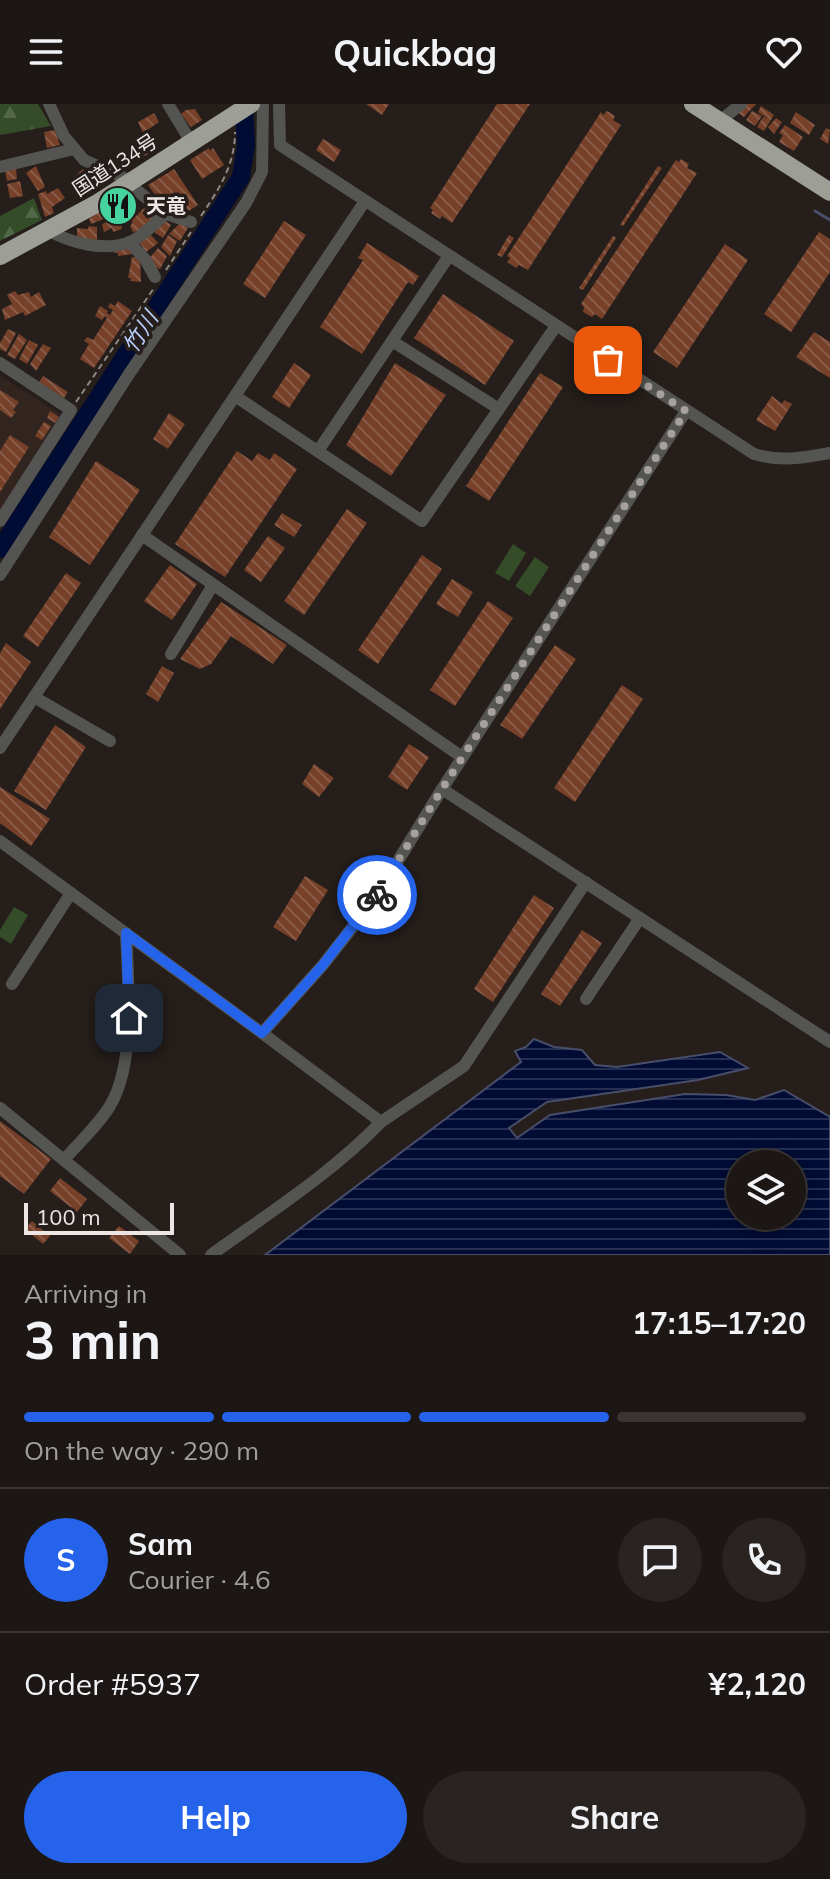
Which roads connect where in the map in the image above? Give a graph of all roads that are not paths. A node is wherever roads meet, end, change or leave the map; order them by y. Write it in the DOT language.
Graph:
graph roads {
  1 [pos="49,104"];
  2 [pos="168,104"];
  3 [pos="251,104"];
  4 [pos="263,104"];
  5 [pos="279,104"];
  6 [pos="693,104"];
  7 [pos="741,104"];
  8 [pos="720,121"];
  9 [pos="191,142"];
  10 [pos="74,149"];
  11 [pos="0,167"];
  12 [pos="130,182"];
  13 [pos="830,192"];
  14 [pos="365,201"];
  15 [pos="166,214"];
  16 [pos="191,222"];
  17 [pos="49,231"];
  18 [pos="129,242"];
  19 [pos="0,256"];
  20 [pos="449,256"];
  21 [pos="157,279"];
  22 [pos="556,326"];
  23 [pos="392,341"];
  24 [pos="0,363"];
  25 [pos="235,396"];
  26 [pos="499,409"];
  27 [pos="686,411"];
  28 [pos="318,451"];
  29 [pos="830,453"];
  30 [pos="0,521"];
  31 [pos="142,535"];
  32 [pos="0,575"];
  33 [pos="213,585"];
  34 [pos="171,654"];
  35 [pos="34,697"];
  36 [pos="110,741"];
  37 [pos="0,748"];
  38 [pos="462,757"];
  39 [pos="442,789"];
  40 [pos="0,841"];
  41 [pos="586,882"];
  42 [pos="71,893"];
  43 [pos="640,918"];
  44 [pos="126,933"];
  45 [pos="12,984"];
  46 [pos="586,999"];
  47 [pos="262,1033"];
  48 [pos="830,1042"];
  49 [pos="0,1108"];
  50 [pos="381,1122"];
  51 [pos="64,1160"];
  52 [pos="180,1255"];
  53 [pos="211,1255"];
  1 -- 10 [label="street"];
  2 -- 9 [label="street"];
  3 -- 9 [label="highway, 国道134号"];
  4 -- 32 [label="street"];
  5 -- 14 [label="street"];
  6 -- 8 [label="highway"];
  7 -- 8 [label="street"];
  8 -- 13 [label="highway"];
  9 -- 12 [label="highway, 国道134号"];
  10 -- 11 [label="street"];
  10 -- 12 [label="street"];
  12 -- 15 [label="street"];
  12 -- 17 [label="highway, 国道134号"];
  14 -- 20 [label="street"];
  14 -- 25 [label="street"];
  15 -- 16 [label="street"];
  15 -- 18 [label="street"];
  17 -- 18 [label="street"];
  17 -- 19 [label="highway, 国道134号"];
  18 -- 21 [label="street"];
  20 -- 22 [label="street"];
  20 -- 23 [label="street"];
  22 -- 26 [label="street"];
  22 -- 27 [label="street"];
  23 -- 26 [label="street"];
  23 -- 28 [label="street"];
  24 -- 30 [label="street"];
  25 -- 28 [label="street"];
  25 -- 31 [label="street"];
  26 -- 28 [label="street"];
  27 -- 29 [label="street"];
  27 -- 38 [label="street"];
  31 -- 33 [label="street"];
  31 -- 35 [label="street"];
  33 -- 34 [label="street"];
  33 -- 38 [label="street"];
  35 -- 36 [label="street"];
  35 -- 37 [label="street"];
  38 -- 39 [label="street"];
  39 -- 41 [label="street"];
  39 -- 47 [label="street"];
  40 -- 42 [label="street"];
  41 -- 43 [label="street"];
  41 -- 50 [label="street"];
  42 -- 44 [label="street"];
  42 -- 45 [label="street"];
  43 -- 46 [label="street"];
  43 -- 48 [label="street"];
  44 -- 47 [label="street"];
  44 -- 51 [label="street"];
  47 -- 50 [label="street"];
  49 -- 51 [label="street"];
  50 -- 53 [label="street"];
  51 -- 52 [label="street"];
}
